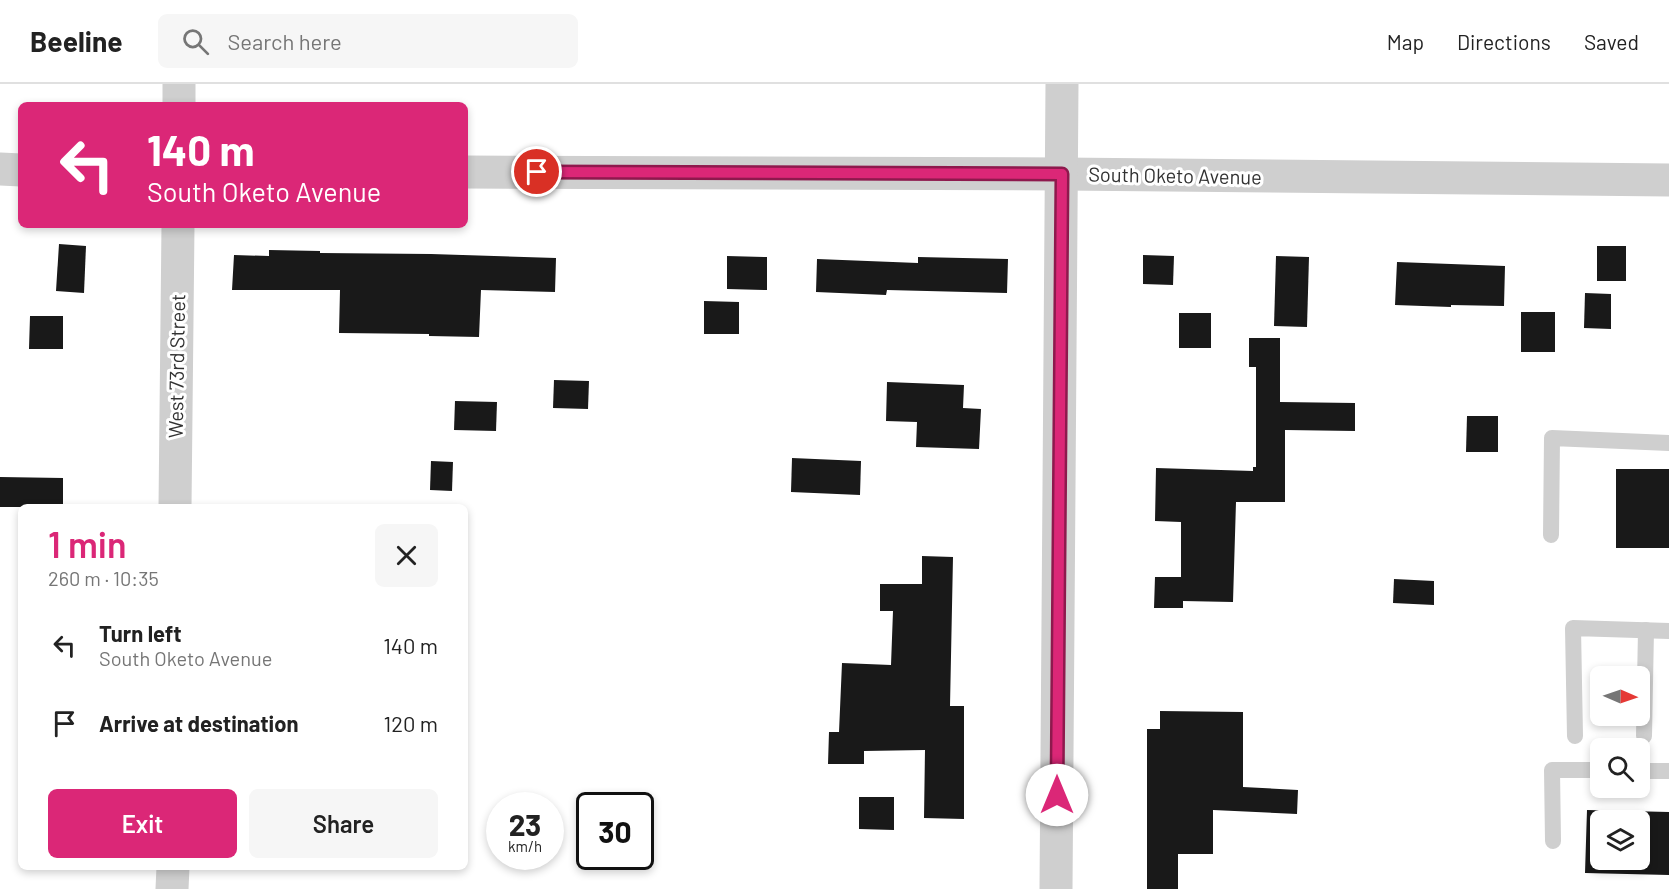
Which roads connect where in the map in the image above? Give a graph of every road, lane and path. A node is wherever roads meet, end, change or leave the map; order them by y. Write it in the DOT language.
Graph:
graph roads {
  1 [pos="179,84"];
  2 [pos="1062,84"];
  3 [pos="179,102"];
  4 [pos="0,170"];
  5 [pos="18,170"];
  6 [pos="468,171"];
  7 [pos="1062,174"];
  8 [pos="1669,180"];
  9 [pos="178,228"];
  10 [pos="1669,443"];
  11 [pos="175,504"];
  12 [pos="1551,536"];
  13 [pos="1646,630"];
  14 [pos="1669,631"];
  15 [pos="1575,736"];
  16 [pos="1644,736"];
  17 [pos="1590,770"];
  18 [pos="1650,771"];
  19 [pos="1669,771"];
  20 [pos="1553,841"];
  21 [pos="172,870"];
  22 [pos="172,889"];
  23 [pos="1056,889"];
  1 -- 3 [label="street"];
  2 -- 7 [label="street"];
  4 -- 5 [label="street"];
  6 -- 7 [label="street, South Oketo Avenue"];
  7 -- 8 [label="street, South Oketo Avenue"];
  7 -- 23 [label="street"];
  9 -- 11 [label="street, West 73rd Street"];
  10 -- 12 [label="lane"];
  13 -- 14 [label="lane"];
  13 -- 15 [label="lane"];
  13 -- 16 [label="lane"];
  17 -- 20 [label="lane"];
  18 -- 19 [label="lane"];
  21 -- 22 [label="street"];
}
